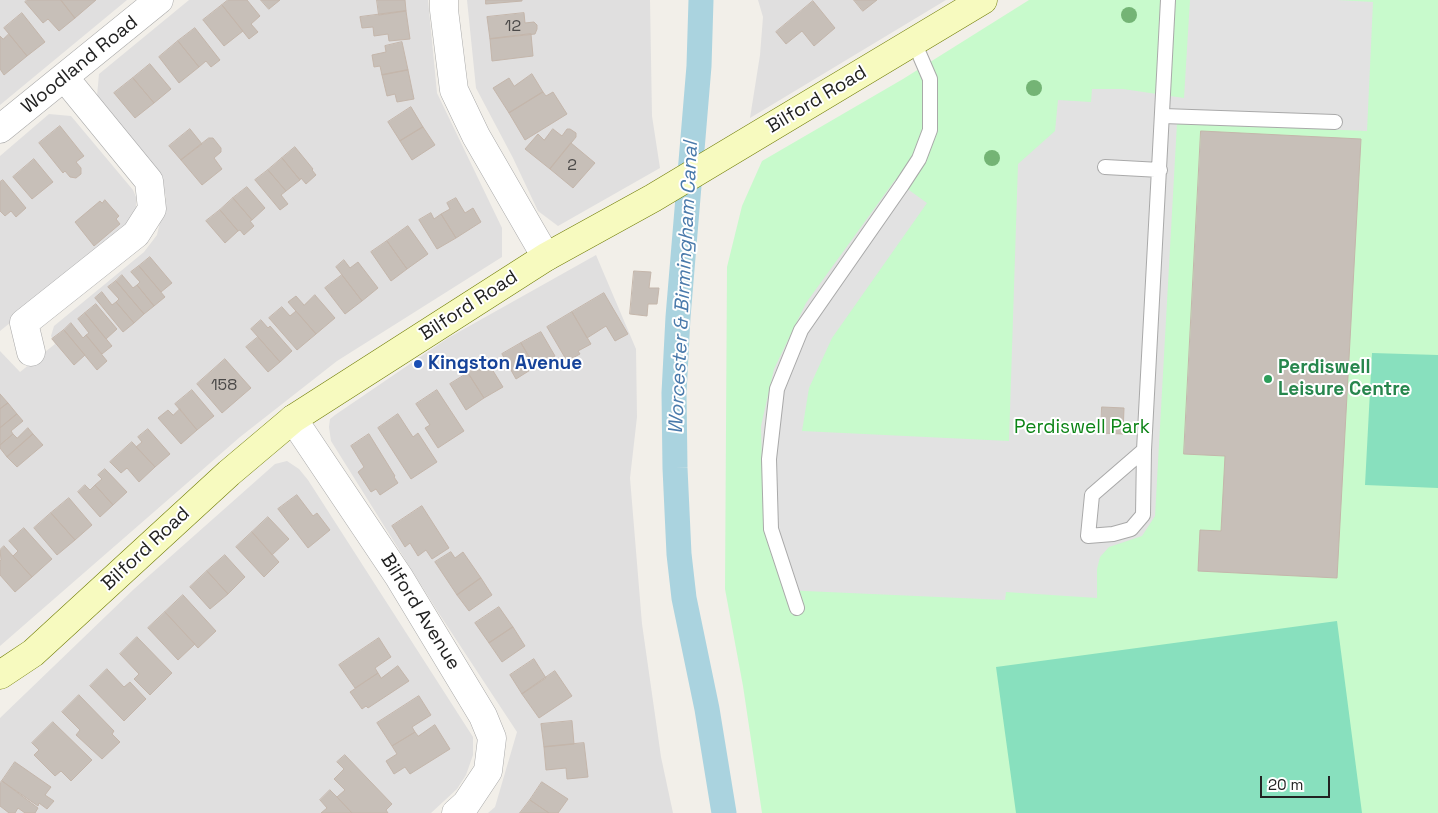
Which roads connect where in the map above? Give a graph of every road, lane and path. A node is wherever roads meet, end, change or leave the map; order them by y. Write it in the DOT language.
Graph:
graph roads {
  1 [pos="159,0"];
  2 [pos="444,0"];
  3 [pos="983,0"];
  4 [pos="1168,0"];
  5 [pos="914,42"];
  6 [pos="64,77"];
  7 [pos="1163,116"];
  8 [pos="1335,122"];
  9 [pos="0,130"];
  10 [pos="1105,167"];
  11 [pos="1160,170"];
  12 [pos="546,257"];
  13 [pos="31,352"];
  14 [pos="292,419"];
  15 [pos="1144,450"];
  16 [pos="796,608"];
  17 [pos="0,675"];
  18 [pos="456,813"];
  1 -- 6 [label="street, Woodland Road"];
  2 -- 12 [label="street"];
  3 -- 5 [label="main road, Bilford Road"];
  4 -- 7 [label="lane"];
  5 -- 12 [label="main road, Bilford Road"];
  5 -- 16 [label="lane"];
  6 -- 9 [label="street, Woodland Road"];
  6 -- 13 [label="street"];
  7 -- 8 [label="lane"];
  7 -- 11 [label="lane"];
  10 -- 11 [label="lane"];
  11 -- 15 [label="lane"];
  12 -- 14 [label="main road, Bilford Road"];
  14 -- 17 [label="main road, Bilford Road"];
  14 -- 18 [label="street, Bilford Avenue"];
  15 -- 15 [label="lane"];
}
